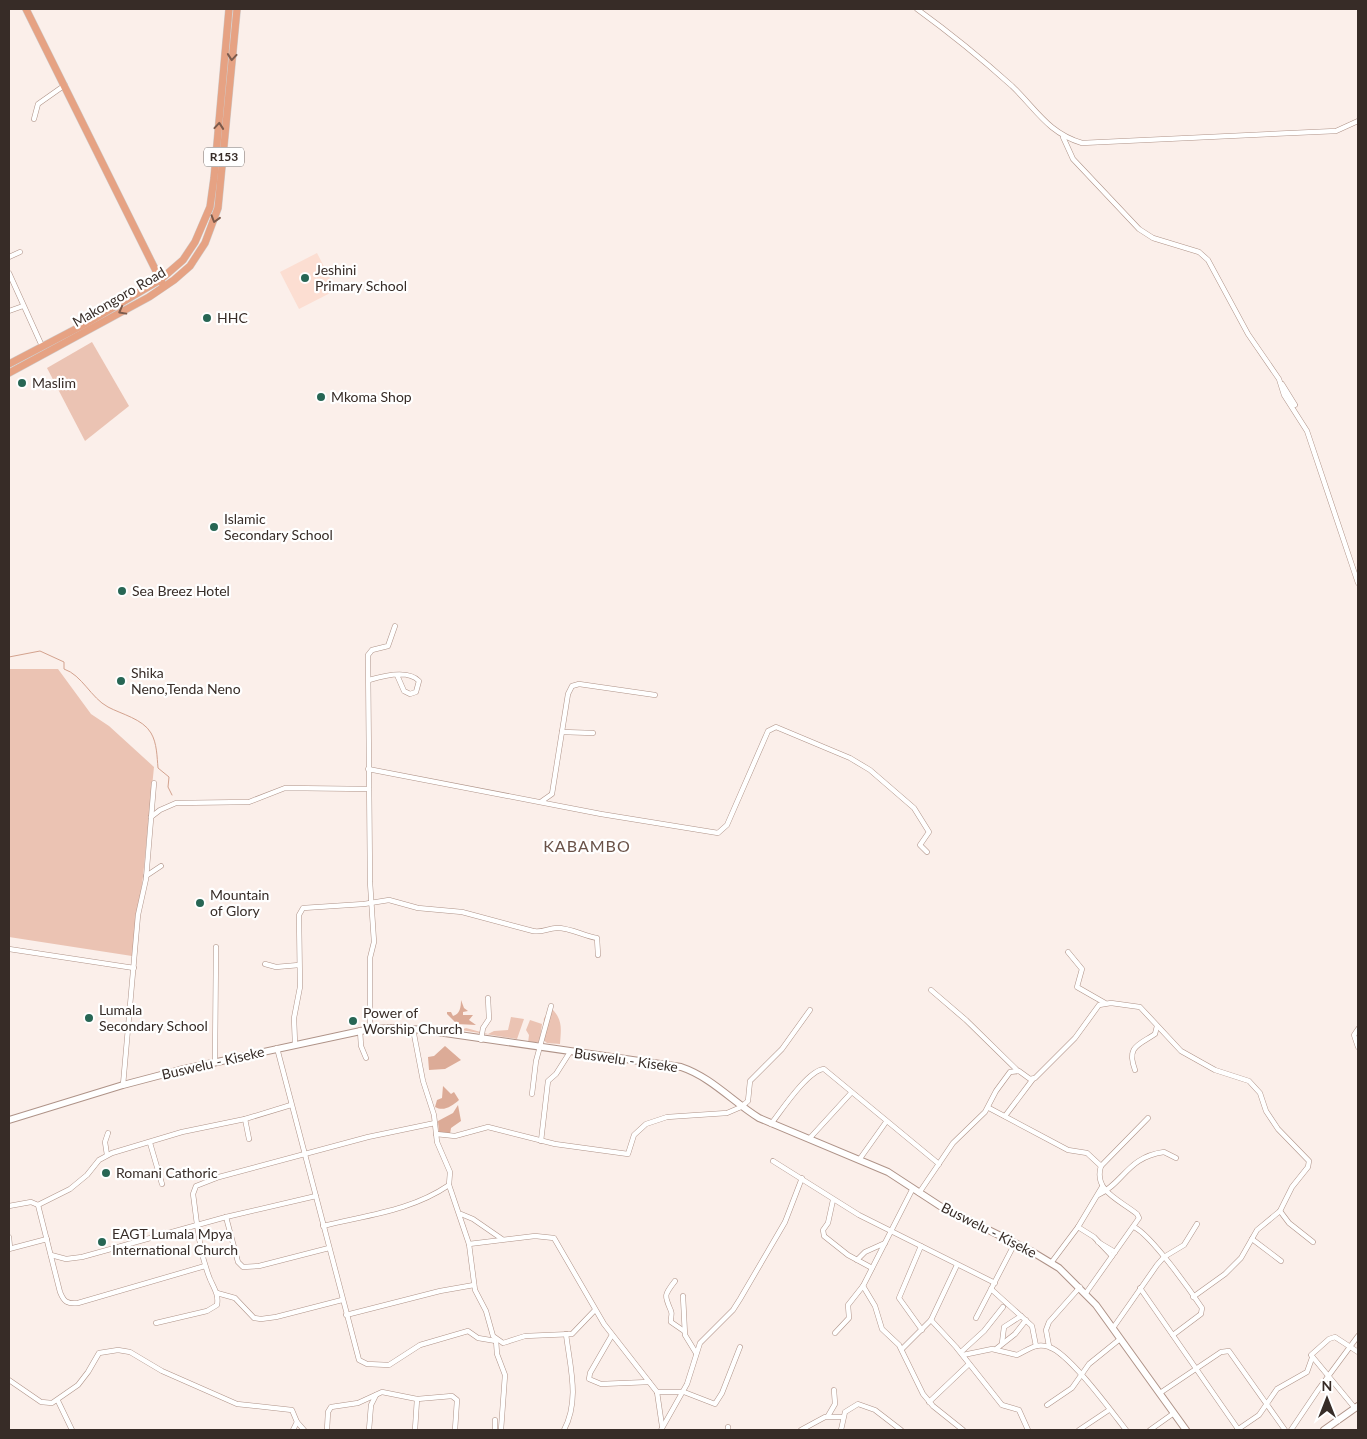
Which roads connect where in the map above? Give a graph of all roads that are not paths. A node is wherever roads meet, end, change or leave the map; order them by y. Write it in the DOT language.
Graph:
graph roads {
  1 [pos="26,9"];
  2 [pos="230,9"];
  3 [pos="237,9"];
  4 [pos="917,9"];
  5 [pos="65,85"];
  6 [pos="34,119"];
  7 [pos="1358,121"];
  8 [pos="1063,137"];
  9 [pos="20,252"];
  10 [pos="9,258"];
  11 [pos="9,273"];
  12 [pos="160,280"];
  13 [pos="165,287"];
  14 [pos="23,306"];
  15 [pos="9,310"];
  16 [pos="42,346"];
  17 [pos="9,364"];
  18 [pos="9,373"];
  19 [pos="1358,583"];
  20 [pos="395,626"];
  21 [pos="397,675"];
  22 [pos="369,680"];
  23 [pos="655,695"];
  24 [pos="562,732"];
  25 [pos="593,733"];
  26 [pos="368,769"];
  27 [pos="154,782"];
  28 [pos="368,789"];
  29 [pos="542,801"];
  30 [pos="150,818"];
  31 [pos="927,852"];
  32 [pos="161,866"];
  33 [pos="146,876"];
  34 [pos="370,904"];
  35 [pos="216,948"];
  36 [pos="9,949"];
  37 [pos="1068,952"];
  38 [pos="598,955"];
  39 [pos="265,964"];
  40 [pos="299,965"];
  41 [pos="134,968"];
  42 [pos="931,990"];
  43 [pos="488,998"];
  44 [pos="1105,1003"];
  45 [pos="551,1006"];
  46 [pos="810,1010"];
  47 [pos="1157,1025"];
  48 [pos="370,1028"];
  49 [pos="413,1029"];
  50 [pos="1358,1029"];
  51 [pos="360,1030"];
  52 [pos="481,1040"];
  53 [pos="295,1044"];
  54 [pos="1358,1047"];
  55 [pos="277,1048"];
  56 [pos="538,1048"];
  57 [pos="570,1052"];
  58 [pos="366,1058"];
  59 [pos="215,1062"];
  60 [pos="1016,1070"];
  61 [pos="1136,1070"];
  62 [pos="1033,1079"];
  63 [pos="123,1085"];
  64 [pos="851,1093"];
  65 [pos="532,1094"];
  66 [pos="291,1105"];
  67 [pos="741,1107"];
  68 [pos="989,1108"];
  69 [pos="1005,1116"];
  70 [pos="1148,1118"];
  71 [pos="245,1119"];
  72 [pos="9,1120"];
  73 [pos="886,1122"];
  74 [pos="435,1123"];
  75 [pos="771,1124"];
  76 [pos="108,1133"];
  77 [pos="436,1134"];
  78 [pos="249,1139"];
  79 [pos="809,1139"];
  80 [pos="541,1141"];
  81 [pos="150,1143"];
  82 [pos="108,1155"];
  83 [pos="305,1155"];
  84 [pos="1176,1158"];
  85 [pos="860,1160"];
  86 [pos="773,1161"];
  87 [pos="939,1164"];
  88 [pos="1102,1166"];
  89 [pos="802,1178"];
  90 [pos="162,1184"];
  91 [pos="449,1185"];
  92 [pos="1102,1187"];
  93 [pos="913,1188"];
  94 [pos="1107,1191"];
  95 [pos="919,1193"];
  96 [pos="1098,1195"];
  97 [pos="316,1196"];
  98 [pos="833,1200"];
  99 [pos="38,1205"];
  100 [pos="9,1206"];
  101 [pos="1280,1211"];
  102 [pos="461,1214"];
  103 [pos="226,1217"];
  104 [pos="1197,1224"];
  105 [pos="198,1226"];
  106 [pos="323,1226"];
  107 [pos="1078,1227"];
  108 [pos="1134,1227"];
  109 [pos="891,1231"];
  110 [pos="9,1237"];
  111 [pos="47,1239"];
  112 [pos="504,1239"];
  113 [pos="1252,1240"];
  114 [pos="1312,1242"];
  115 [pos="885,1243"];
  116 [pos="1015,1243"];
  117 [pos="469,1244"];
  118 [pos="920,1246"];
  119 [pos="329,1248"];
  120 [pos="10,1249"];
  121 [pos="1113,1254"];
  122 [pos="51,1255"];
  123 [pos="1164,1257"];
  124 [pos="857,1260"];
  125 [pos="1281,1261"];
  126 [pos="1051,1263"];
  127 [pos="957,1265"];
  128 [pos="205,1266"];
  129 [pos="872,1268"];
  130 [pos="675,1281"];
  131 [pos="995,1283"];
  132 [pos="474,1285"];
  133 [pos="864,1286"];
  134 [pos="1080,1287"];
  135 [pos="1140,1288"];
  136 [pos="991,1290"];
  137 [pos="217,1293"];
  138 [pos="1086,1293"];
  139 [pos="683,1296"];
  140 [pos="1193,1297"];
  141 [pos="342,1300"];
  142 [pos="1003,1307"];
  143 [pos="595,1310"];
  144 [pos="346,1315"];
  145 [pos="976,1318"];
  146 [pos="1024,1318"];
  147 [pos="931,1320"];
  148 [pos="156,1322"];
  149 [pos="1113,1328"];
  150 [pos="922,1330"];
  151 [pos="684,1331"];
  152 [pos="835,1333"];
  153 [pos="566,1334"];
  154 [pos="612,1335"];
  155 [pos="1173,1335"];
  156 [pos="1358,1336"];
  157 [pos="1120,1338"];
  158 [pos="496,1340"];
  159 [pos="1002,1343"];
  160 [pos="1036,1346"];
  161 [pos="1049,1346"];
  162 [pos="1351,1346"];
  163 [pos="740,1347"];
  164 [pos="902,1350"];
  165 [pos="996,1350"];
  166 [pos="696,1352"];
  167 [pos="1358,1352"];
  168 [pos="962,1353"];
  169 [pos="1312,1358"];
  170 [pos="969,1364"];
  171 [pos="1196,1368"];
  172 [pos="1081,1373"];
  173 [pos="1329,1375"];
  174 [pos="9,1380"];
  175 [pos="648,1382"];
  176 [pos="834,1390"];
  177 [pos="657,1392"];
  178 [pos="684,1392"];
  179 [pos="1160,1393"];
  180 [pos="377,1394"];
  181 [pos="417,1399"];
  182 [pos="58,1400"];
  183 [pos="929,1402"];
  184 [pos="1047,1405"];
  185 [pos="1265,1405"];
  186 [pos="1356,1406"];
  187 [pos="1109,1410"];
  188 [pos="1174,1413"];
  189 [pos="828,1416"];
  190 [pos="842,1417"];
  191 [pos="495,1420"];
  192 [pos="297,1422"];
  193 [pos="662,1428"];
  194 [pos="72,1430"];
  195 [pos="293,1430"];
  196 [pos="304,1430"];
  197 [pos="327,1430"];
  198 [pos="369,1430"];
  199 [pos="415,1430"];
  200 [pos="456,1430"];
  201 [pos="495,1430"];
  202 [pos="502,1430"];
  203 [pos="564,1430"];
  204 [pos="801,1430"];
  205 [pos="841,1430"];
  206 [pos="901,1430"];
  207 [pos="963,1430"];
  208 [pos="1028,1430"];
  209 [pos="1080,1430"];
  210 [pos="1126,1430"];
  211 [pos="1150,1430"];
  212 [pos="1186,1430"];
  213 [pos="1237,1430"];
  214 [pos="1286,1430"];
  215 [pos="1291,1430"];
  216 [pos="1324,1430"];
  1 -- 5 [label="main road"];
  12 -- 2 [label="main road, Makongoro Road / R153, one-way"];
  3 -- 13 [label="main road, Makongoro Road / R153, one-way"];
  4 -- 8 [label="street"];
  5 -- 6 [label="street"];
  5 -- 12 [label="main road"];
  7 -- 8 [label="street"];
  8 -- 19 [label="street"];
  9 -- 10 [label="street"];
  11 -- 14 [label="street"];
  12 -- 13 [label="main road"];
  12 -- 16 [label="main road, Makongoro Road / R153"];
  13 -- 18 [label="main road, Makongoro Road / R153, one-way"];
  14 -- 15 [label="street"];
  14 -- 16 [label="street"];
  16 -- 17 [label="main road, Makongoro Road / R153"];
  20 -- 22 [label="street"];
  21 -- 21 [label="street"];
  21 -- 22 [label="street"];
  22 -- 26 [label="street"];
  23 -- 24 [label="street"];
  24 -- 25 [label="street"];
  24 -- 29 [label="street"];
  26 -- 28 [label="street"];
  26 -- 29 [label="street"];
  27 -- 30 [label="street"];
  28 -- 30 [label="street"];
  28 -- 34 [label="street"];
  29 -- 31 [label="street"];
  30 -- 33 [label="street"];
  32 -- 33 [label="street"];
  33 -- 41 [label="street"];
  34 -- 38 [label="street"];
  34 -- 40 [label="street"];
  34 -- 48 [label="street"];
  35 -- 59 [label="street"];
  36 -- 41 [label="street"];
  37 -- 44 [label="street"];
  39 -- 40 [label="street"];
  40 -- 53 [label="street"];
  41 -- 63 [label="street"];
  42 -- 60 [label="street"];
  43 -- 52 [label="street"];
  44 -- 47 [label="street"];
  44 -- 62 [label="street"];
  45 -- 56 [label="street"];
  46 -- 67 [label="street"];
  47 -- 61 [label="street"];
  47 -- 101 [label="street"];
  48 -- 49 [label="main road, Buswelu - Kiseke"];
  48 -- 51 [label="main road, Buswelu - Kiseke"];
  49 -- 52 [label="main road, Buswelu - Kiseke"];
  49 -- 74 [label="street"];
  50 -- 54 [label="street"];
  51 -- 53 [label="main road, Buswelu - Kiseke"];
  51 -- 58 [label="street"];
  52 -- 56 [label="main road, Buswelu - Kiseke"];
  53 -- 55 [label="main road, Buswelu - Kiseke"];
  55 -- 59 [label="main road, Buswelu - Kiseke"];
  55 -- 66 [label="street"];
  56 -- 57 [label="main road, Buswelu - Kiseke"];
  56 -- 65 [label="street"];
  57 -- 67 [label="main road, Buswelu - Kiseke"];
  57 -- 80 [label="street"];
  59 -- 63 [label="main road, Buswelu - Kiseke"];
  60 -- 62 [label="street"];
  60 -- 68 [label="street"];
  62 -- 69 [label="street"];
  63 -- 72 [label="main road, Buswelu - Kiseke"];
  64 -- 73 [label="street"];
  64 -- 75 [label="street"];
  64 -- 79 [label="street"];
  66 -- 71 [label="street"];
  66 -- 83 [label="street"];
  67 -- 75 [label="main road, Buswelu - Kiseke"];
  67 -- 80 [label="street"];
  68 -- 69 [label="street"];
  68 -- 87 [label="street"];
  69 -- 88 [label="street"];
  70 -- 88 [label="street"];
  71 -- 78 [label="street"];
  71 -- 81 [label="street"];
  73 -- 85 [label="street"];
  73 -- 87 [label="street"];
  74 -- 77 [label="street"];
  74 -- 83 [label="street"];
  75 -- 79 [label="main road, Buswelu - Kiseke"];
  76 -- 82 [label="street"];
  77 -- 80 [label="street"];
  77 -- 91 [label="street"];
  79 -- 85 [label="main road, Buswelu - Kiseke"];
  81 -- 82 [label="street"];
  81 -- 90 [label="street"];
  82 -- 99 [label="street"];
  83 -- 97 [label="street"];
  83 -- 105 [label="street"];
  84 -- 94 [label="street"];
  85 -- 93 [label="main road, Buswelu - Kiseke"];
  86 -- 89 [label="street"];
  87 -- 95 [label="street"];
  88 -- 92 [label="street"];
  89 -- 98 [label="street"];
  89 -- 166 [label="street"];
  91 -- 102 [label="street"];
  91 -- 106 [label="street"];
  92 -- 94 [label="street"];
  92 -- 96 [label="street"];
  93 -- 95 [label="main road, Buswelu - Kiseke"];
  93 -- 109 [label="street"];
  94 -- 96 [label="street"];
  94 -- 108 [label="street"];
  95 -- 116 [label="main road, Buswelu - Kiseke"];
  96 -- 107 [label="street"];
  97 -- 103 [label="street"];
  97 -- 106 [label="street"];
  98 -- 109 [label="street"];
  98 -- 124 [label="street"];
  99 -- 100 [label="street"];
  99 -- 111 [label="street"];
  101 -- 113 [label="street"];
  101 -- 114 [label="street"];
  102 -- 112 [label="street"];
  102 -- 117 [label="street"];
  103 -- 105 [label="street"];
  103 -- 119 [label="street"];
  104 -- 123 [label="street"];
  105 -- 122 [label="street"];
  105 -- 128 [label="street"];
  106 -- 119 [label="street"];
  107 -- 121 [label="street"];
  107 -- 126 [label="street"];
  108 -- 121 [label="street"];
  108 -- 123 [label="street"];
  109 -- 115 [label="street"];
  109 -- 118 [label="street"];
  110 -- 120 [label="street"];
  111 -- 120 [label="street"];
  111 -- 122 [label="street"];
  112 -- 117 [label="street"];
  112 -- 143 [label="street"];
  113 -- 125 [label="street"];
  113 -- 140 [label="street"];
  115 -- 124 [label="street"];
  115 -- 129 [label="street"];
  116 -- 126 [label="main road, Buswelu - Kiseke"];
  116 -- 131 [label="street"];
  117 -- 132 [label="street"];
  118 -- 127 [label="street"];
  118 -- 150 [label="street"];
  119 -- 141 [label="street"];
  121 -- 138 [label="street"];
  122 -- 128 [label="street"];
  123 -- 135 [label="street"];
  123 -- 140 [label="street"];
  124 -- 129 [label="street"];
  126 -- 134 [label="main road, Buswelu - Kiseke"];
  127 -- 131 [label="street"];
  127 -- 147 [label="street"];
  128 -- 137 [label="street"];
  129 -- 133 [label="street"];
  130 -- 151 [label="street"];
  131 -- 136 [label="street"];
  132 -- 144 [label="street"];
  132 -- 158 [label="street"];
  133 -- 152 [label="street"];
  133 -- 164 [label="street"];
  134 -- 138 [label="main road, Buswelu - Kiseke"];
  134 -- 161 [label="street"];
  135 -- 149 [label="street"];
  135 -- 155 [label="street"];
  136 -- 145 [label="street"];
  136 -- 146 [label="street"];
  137 -- 141 [label="street"];
  137 -- 148 [label="street"];
  138 -- 149 [label="main road, Buswelu - Kiseke"];
  139 -- 151 [label="street"];
  140 -- 155 [label="street"];
  141 -- 144 [label="street"];
  142 -- 168 [label="street"];
  143 -- 153 [label="street"];
  143 -- 154 [label="street"];
  144 -- 158 [label="street"];
  146 -- 159 [label="street"];
  146 -- 159 [label="street"];
  146 -- 160 [label="street"];
  147 -- 150 [label="street"];
  147 -- 168 [label="street"];
  149 -- 157 [label="main road, Buswelu - Kiseke"];
  150 -- 164 [label="street"];
  151 -- 166 [label="street"];
  153 -- 158 [label="street"];
  153 -- 203 [label="street"];
  154 -- 175 [label="street"];
  154 -- 175 [label="street"];
  155 -- 171 [label="street"];
  156 -- 162 [label="street"];
  157 -- 172 [label="street"];
  157 -- 179 [label="main road, Buswelu - Kiseke"];
  158 -- 202 [label="street"];
  159 -- 165 [label="street"];
  160 -- 161 [label="street"];
  160 -- 165 [label="street"];
  161 -- 172 [label="street"];
  162 -- 167 [label="street"];
  162 -- 169 [label="street"];
  162 -- 173 [label="street"];
  163 -- 178 [label="street"];
  164 -- 183 [label="street"];
  165 -- 168 [label="street"];
  166 -- 178 [label="street"];
  168 -- 170 [label="street"];
  169 -- 173 [label="street"];
  169 -- 185 [label="street"];
  170 -- 183 [label="street"];
  170 -- 208 [label="street"];
  171 -- 179 [label="street"];
  171 -- 185 [label="street"];
  171 -- 213 [label="street"];
  172 -- 184 [label="street"];
  172 -- 187 [label="street"];
  173 -- 186 [label="street"];
  173 -- 215 [label="street"];
  174 -- 182 [label="street"];
  175 -- 177 [label="street"];
  176 -- 189 [label="street"];
  177 -- 178 [label="street"];
  177 -- 193 [label="street"];
  178 -- 193 [label="street"];
  179 -- 188 [label="main road, Buswelu - Kiseke"];
  180 -- 181 [label="street"];
  180 -- 197 [label="street"];
  180 -- 198 [label="street"];
  181 -- 199 [label="street"];
  181 -- 200 [label="street"];
  182 -- 192 [label="street"];
  182 -- 194 [label="street"];
  183 -- 207 [label="street"];
  185 -- 213 [label="street"];
  185 -- 214 [label="street"];
  186 -- 216 [label="main road"];
  187 -- 209 [label="street"];
  187 -- 210 [label="street"];
  188 -- 211 [label="street"];
  188 -- 212 [label="main road, Buswelu - Kiseke"];
  189 -- 190 [label="street"];
  189 -- 204 [label="street"];
  190 -- 205 [label="street"];
  190 -- 206 [label="street"];
  191 -- 201 [label="street"];
  192 -- 195 [label="street"];
  192 -- 196 [label="street"];
}
